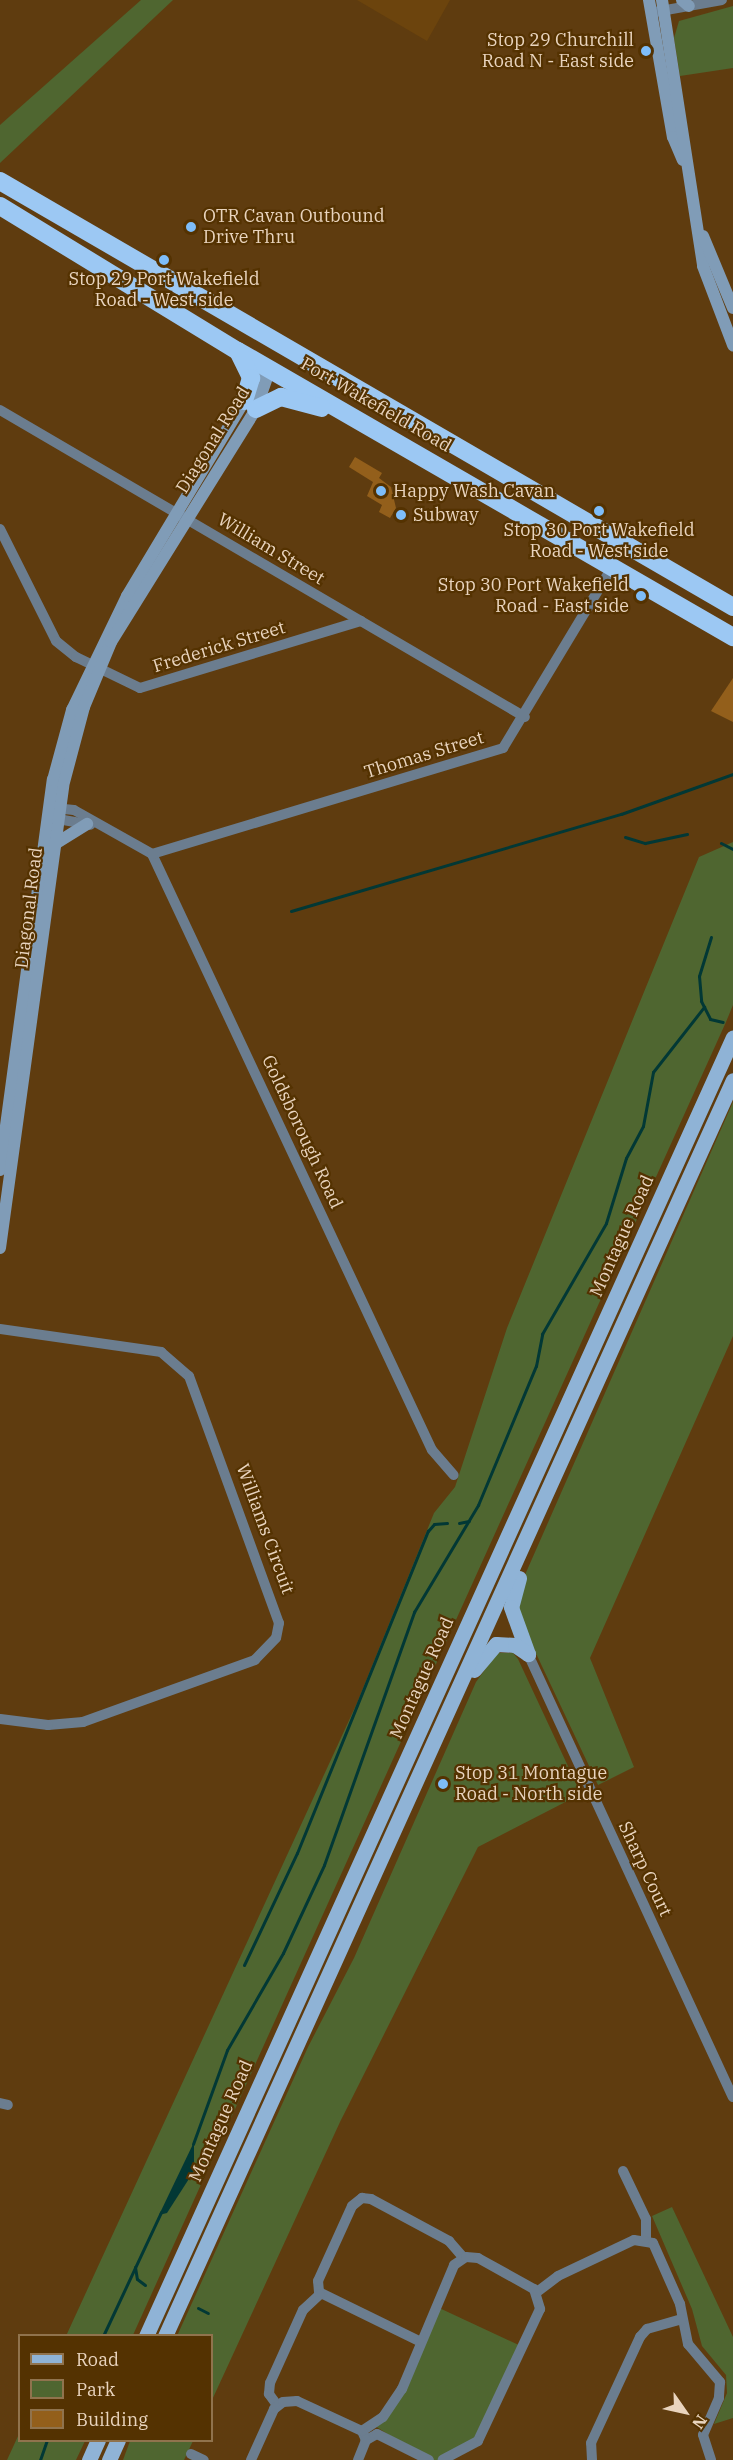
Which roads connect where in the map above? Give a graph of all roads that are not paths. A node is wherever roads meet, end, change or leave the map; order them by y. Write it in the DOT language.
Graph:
graph roads {
  1 [pos="722,0"];
  2 [pos="686,3"];
  3 [pos="663,5"];
  4 [pos="651,6"];
  5 [pos="686,167"];
  6 [pos="0,182"];
  7 [pos="0,206"];
  8 [pos="696,221"];
  9 [pos="142,265"];
  10 [pos="733,308"];
  11 [pos="733,345"];
  12 [pos="238,351"];
  13 [pos="270,369"];
  14 [pos="353,387"];
  15 [pos="250,405"];
  16 [pos="0,410"];
  17 [pos="379,431"];
  18 [pos="499,468"];
  19 [pos="512,507"];
  20 [pos="182,514"];
  21 [pos="599,527"];
  22 [pos="0,529"];
  23 [pos="613,566"];
  24 [pos="733,607"];
  25 [pos="361,621"];
  26 [pos="733,637"];
  27 [pos="95,665"];
  28 [pos="525,717"];
  29 [pos="54,813"];
  30 [pos="93,825"];
  31 [pos="55,844"];
  32 [pos="152,854"];
  33 [pos="733,1039"];
  34 [pos="733,1080"];
  35 [pos="5,1102"];
  36 [pos="22,1105"];
  37 [pos="3,1130"];
  38 [pos="0,1170"];
  39 [pos="0,1248"];
  40 [pos="0,1329"];
  41 [pos="454,1475"];
  42 [pos="539,1508"];
  43 [pos="528,1654"];
  44 [pos="453,1701"];
  45 [pos="0,1719"];
  46 [pos="733,2097"];
  47 [pos="623,2171"];
  48 [pos="646,2239"];
  49 [pos="463,2258"];
  50 [pos="537,2292"];
  51 [pos="320,2294"];
  52 [pos="682,2319"];
  53 [pos="147,2334"];
  54 [pos="166,2334"];
  55 [pos="419,2341"];
  56 [pos="277,2405"];
  57 [pos="375,2430"];
  58 [pos="364,2435"];
  59 [pos="97,2442"];
  60 [pos="117,2442"];
  61 [pos="191,2454"];
  62 [pos="462,2457"];
  63 [pos="474,2459"];
  64 [pos="89,2460"];
  65 [pos="109,2460"];
  66 [pos="204,2460"];
  67 [pos="251,2460"];
  68 [pos="358,2460"];
  69 [pos="429,2460"];
  70 [pos="443,2460"];
  71 [pos="592,2460"];
  72 [pos="711,2460"];
  1 -- 2 [label="street"];
  2 -- 3 [label="street"];
  3 -- 4 [label="street"];
  3 -- 5 [label="street"];
  4 -- 5 [label="street"];
  5 -- 8 [label="street"];
  6 -- 9 [label="highway, Port Wakefield Road"];
  7 -- 12 [label="highway, Port Wakefield Road"];
  8 -- 10 [label="street"];
  8 -- 11 [label="street"];
  9 -- 13 [label="highway"];
  9 -- 14 [label="highway, Port Wakefield Road"];
  12 -- 13 [label="highway, Port Wakefield Road"];
  12 -- 15 [label="highway"];
  13 -- 14 [label="highway"];
  13 -- 15 [label="street, Diagonal Road"];
  13 -- 17 [label="highway, Port Wakefield Road"];
  14 -- 18 [label="highway, Port Wakefield Road"];
  15 -- 17 [label="highway"];
  15 -- 20 [label="street, Diagonal Road"];
  16 -- 20 [label="street, William Street"];
  17 -- 19 [label="highway, Port Wakefield Road"];
  18 -- 19 [label="highway"];
  18 -- 21 [label="highway, Port Wakefield Road"];
  19 -- 23 [label="highway, Port Wakefield Road"];
  20 -- 25 [label="street, William Street"];
  20 -- 27 [label="street, Diagonal Road"];
  21 -- 23 [label="highway"];
  21 -- 24 [label="highway, Port Wakefield Road"];
  22 -- 27 [label="street"];
  23 -- 26 [label="highway, Port Wakefield Road"];
  23 -- 28 [label="street, Thomas Street"];
  25 -- 27 [label="street, Frederick Street"];
  25 -- 28 [label="street, William Street"];
  27 -- 29 [label="street, Diagonal Road"];
  28 -- 32 [label="street, Thomas Street"];
  29 -- 30 [label="street"];
  29 -- 31 [label="street, Diagonal Road"];
  29 -- 35 [label="street, Diagonal Road"];
  30 -- 31 [label="street"];
  30 -- 32 [label="street"];
  31 -- 36 [label="street, Diagonal Road"];
  32 -- 41 [label="street, Goldsborough Road"];
  33 -- 53 [label="main road, Montague Road"];
  34 -- 42 [label="main road, Montague Road"];
  35 -- 37 [label="street, Diagonal Road"];
  36 -- 37 [label="street"];
  36 -- 39 [label="street, Diagonal Road"];
  37 -- 38 [label="street, Diagonal Road"];
  40 -- 45 [label="street, Williams Circuit"];
  42 -- 43 [label="main road"];
  42 -- 44 [label="main road, Montague Road"];
  43 -- 44 [label="main road"];
  43 -- 46 [label="street, Sharp Court"];
  44 -- 54 [label="main road, Montague Road"];
  47 -- 48 [label="street"];
  48 -- 50 [label="street"];
  48 -- 52 [label="street"];
  49 -- 50 [label="street"];
  49 -- 51 [label="street"];
  49 -- 55 [label="street"];
  50 -- 62 [label="street"];
  51 -- 55 [label="street"];
  51 -- 56 [label="street"];
  52 -- 71 [label="street"];
  52 -- 72 [label="street"];
  55 -- 57 [label="street"];
  56 -- 58 [label="street"];
  56 -- 67 [label="street"];
  57 -- 58 [label="street"];
  57 -- 69 [label="street"];
  58 -- 68 [label="street"];
  59 -- 64 [label="main road"];
  60 -- 65 [label="main road"];
  61 -- 66 [label="street"];
  62 -- 63 [label="street"];
  62 -- 70 [label="street"];
}
